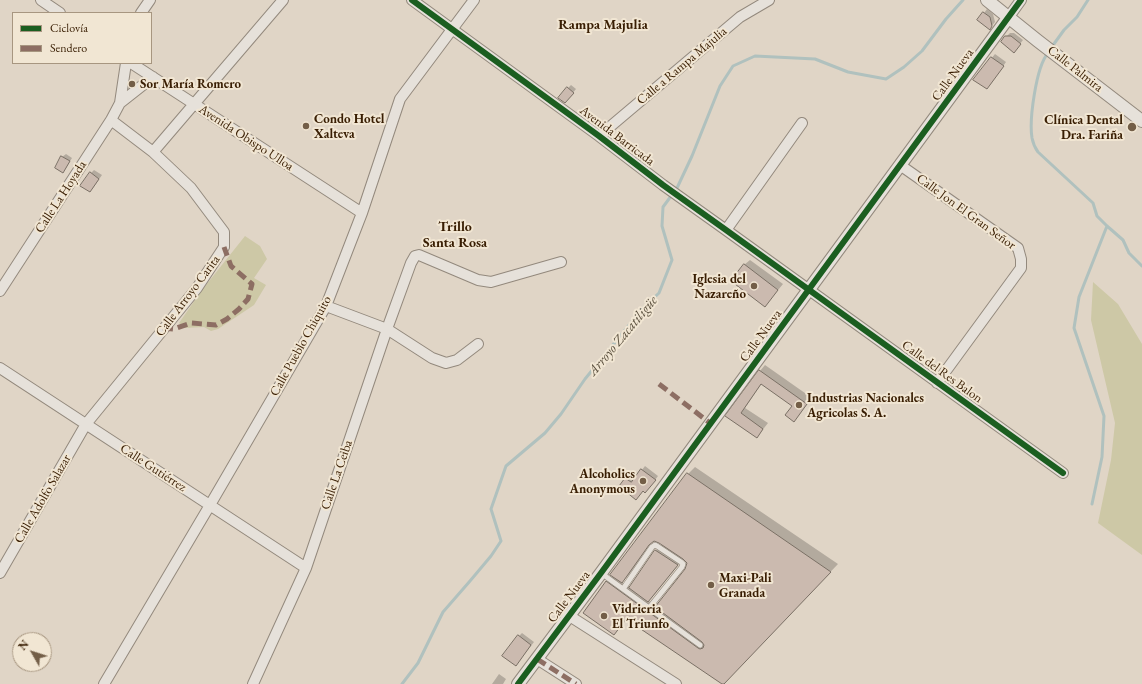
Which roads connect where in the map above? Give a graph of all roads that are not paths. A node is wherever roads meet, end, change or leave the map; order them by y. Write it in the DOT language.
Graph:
graph roads {
  1 [pos="41,0"];
  2 [pos="150,0"];
  3 [pos="283,0"];
  4 [pos="412,0"];
  5 [pos="474,0"];
  6 [pos="769,0"];
  7 [pos="987,0"];
  8 [pos="1021,0"];
  9 [pos="59,12"];
  10 [pos="142,12"];
  11 [pos="1008,18"];
  12 [pos="453,30"];
  13 [pos="126,64"];
  14 [pos="133,64"];
  15 [pos="153,77"];
  16 [pos="120,103"];
  17 [pos="194,104"];
  18 [pos="111,120"];
  19 [pos="1142,121"];
  20 [pos="802,123"];
  21 [pos="599,136"];
  22 [pos="153,152"];
  23 [pos="900,165"];
  24 [pos="362,213"];
  25 [pos="726,230"];
  26 [pos="561,262"];
  27 [pos="809,289"];
  28 [pos="0,291"];
  29 [pos="326,306"];
  30 [pos="387,329"];
  31 [pos="478,344"];
  32 [pos="0,368"];
  33 [pos="937,383"];
  34 [pos="86,424"];
  35 [pos="1063,473"];
  36 [pos="210,505"];
  37 [pos="306,568"];
  38 [pos="0,573"];
  39 [pos="601,573"];
  40 [pos="623,589"];
  41 [pos="649,608"];
  42 [pos="568,615"];
  43 [pos="700,645"];
  44 [pos="537,659"];
  45 [pos="104,684"];
  46 [pos="253,684"];
  47 [pos="518,684"];
  48 [pos="576,684"];
  49 [pos="676,684"];
  1 -- 9 [label="street"];
  2 -- 10 [label="street"];
  3 -- 17 [label="street"];
  4 -- 12 [label="street, Avenida Barricada"];
  5 -- 12 [label="street, Calle Pueblo Chiquito"];
  6 -- 21 [label="street, Calle a Rampa Majulia"];
  7 -- 11 [label="street, Calle Palmira"];
  8 -- 11 [label="street, Calle Nueva"];
  11 -- 19 [label="street, Calle Palmira"];
  11 -- 23 [label="street, Calle Nueva"];
  12 -- 21 [label="street, Avenida Barricada"];
  12 -- 24 [label="street, Calle Pueblo Chiquito"];
  13 -- 16 [label="street, Calle La Hoyada"];
  14 -- 15 [label="street, Avenida Obispo Ulloa"];
  15 -- 16 [label="street, Calle La Hoyada"];
  15 -- 17 [label="street, Avenida Obispo Ulloa"];
  16 -- 18 [label="street, Calle La Hoyada"];
  17 -- 22 [label="street"];
  17 -- 24 [label="street, Avenida Obispo Ulloa"];
  18 -- 22 [label="street, Calle Arroyo Carita"];
  18 -- 28 [label="street, Calle La Hoyada"];
  20 -- 25 [label="street"];
  21 -- 25 [label="street, Avenida Barricada"];
  22 -- 34 [label="street, Calle Arroyo Carita"];
  23 -- 27 [label="street, Calle Nueva"];
  23 -- 33 [label="street, Calle Jon El Gran Señor"];
  24 -- 29 [label="street, Calle Pueblo Chiquito"];
  25 -- 27 [label="street, Avenida Barricada"];
  26 -- 30 [label="street, Calle La Ceiba"];
  27 -- 33 [label="street, Calle del Res Balon"];
  27 -- 39 [label="street, Calle Nueva"];
  29 -- 30 [label="street"];
  29 -- 36 [label="street, Calle Pueblo Chiquito"];
  30 -- 31 [label="street"];
  30 -- 37 [label="street, Calle La Ceiba"];
  32 -- 34 [label="street, Calle Gutiérrez"];
  33 -- 35 [label="street, Calle del Res Balon"];
  34 -- 36 [label="street, Calle Gutiérrez"];
  34 -- 38 [label="street, Calle Adolfo Salazar"];
  36 -- 37 [label="street, Calle Gutiérrez"];
  36 -- 45 [label="street, Calle Pueblo Chiquito"];
  37 -- 46 [label="street, Calle La Ceiba"];
  39 -- 40 [label="lane"];
  39 -- 42 [label="street, Calle Nueva"];
  40 -- 41 [label="lane"];
  40 -- 41 [label="lane"];
  41 -- 43 [label="lane"];
  42 -- 44 [label="street, Calle Nueva"];
  42 -- 49 [label="street"];
  44 -- 47 [label="street, Calle Nueva"];
  44 -- 48 [label="street"];
}
